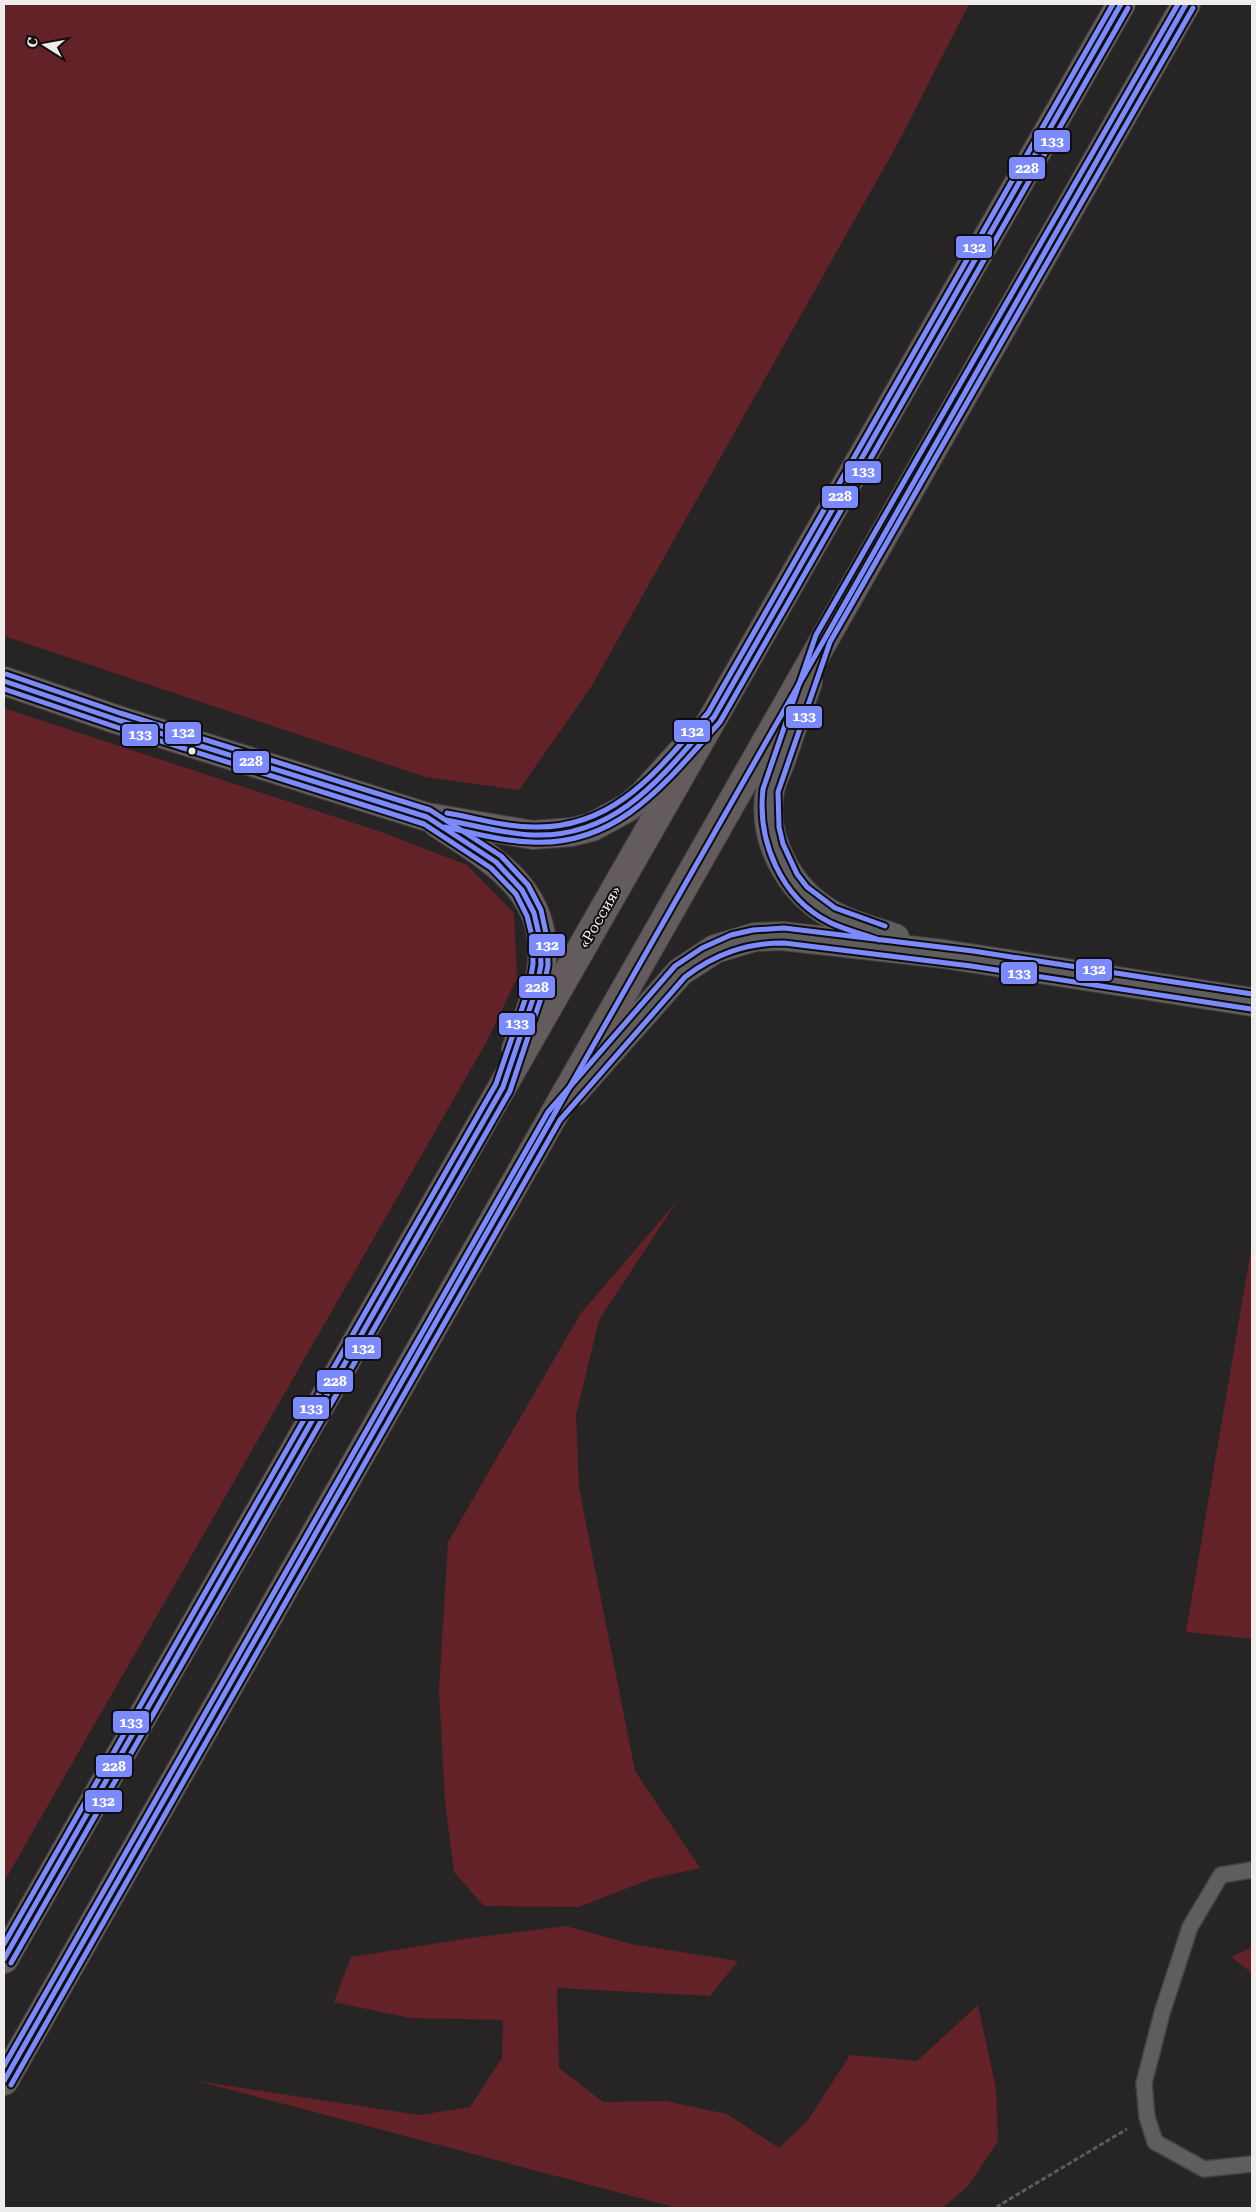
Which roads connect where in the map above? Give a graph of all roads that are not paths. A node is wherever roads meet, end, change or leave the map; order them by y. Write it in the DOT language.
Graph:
graph roads {
  1 [pos="1121,4"];
  2 [pos="1186,4"];
  3 [pos="823,639"];
  4 [pos="4,681"];
  5 [pos="714,717"];
  6 [pos="427,817"];
  7 [pos="944,954"];
  8 [pos="1252,1002"];
  9 [pos="503,1087"];
  10 [pos="554,1116"];
  11 [pos="1252,1870"];
  12 [pos="4,1959"];
  13 [pos="4,2082"];
  14 [pos="1252,2164"];
  1 -- 5 [label="highway, «Россия»"];
  2 -- 3 [label="highway"];
  3 -- 7 [label="main road"];
  3 -- 10 [label="highway"];
  4 -- 6 [label="main road"];
  5 -- 6 [label="main road"];
  5 -- 9 [label="highway, «Россия»"];
  6 -- 9 [label="main road"];
  7 -- 8 [label="main road"];
  7 -- 10 [label="main road"];
  9 -- 12 [label="highway, «Россия»"];
  10 -- 13 [label="highway"];
  11 -- 14 [label="lane"];
}
